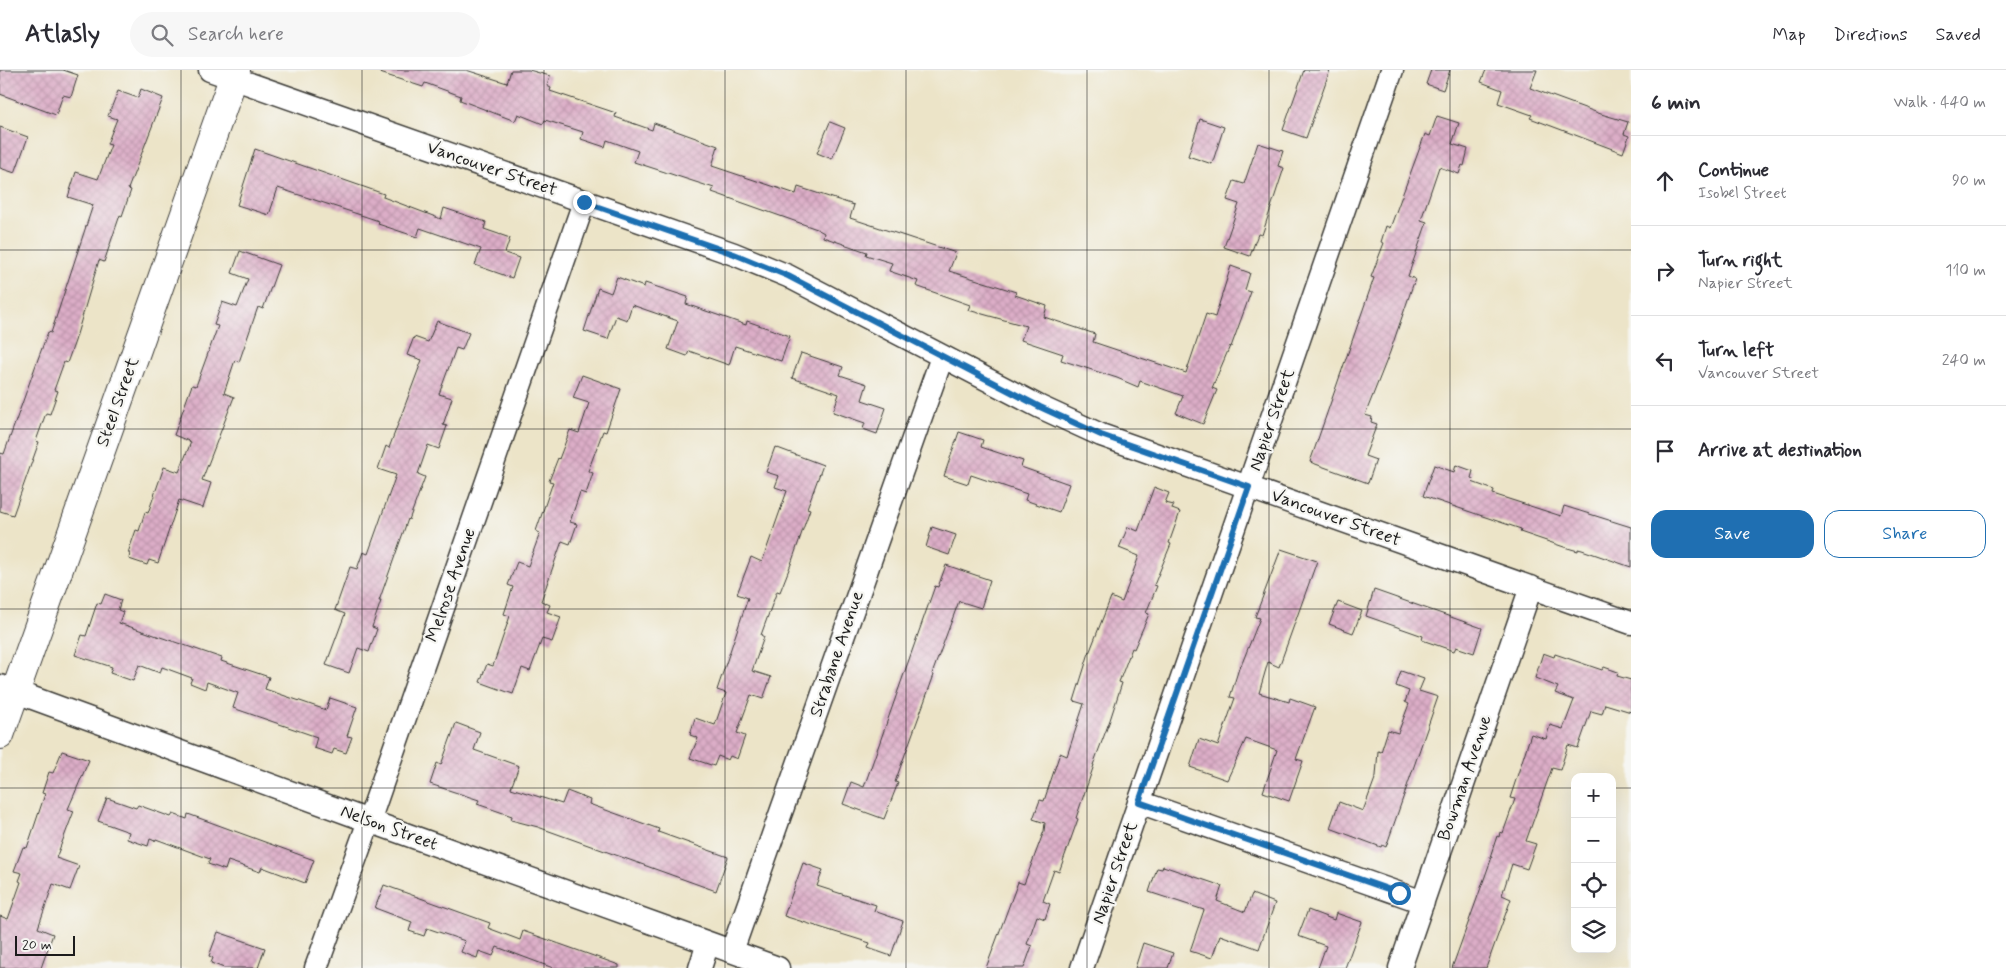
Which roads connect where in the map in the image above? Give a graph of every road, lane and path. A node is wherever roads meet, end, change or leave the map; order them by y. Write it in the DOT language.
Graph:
graph roads {
  1 [pos="1392,70"];
  2 [pos="227,73"];
  3 [pos="584,202"];
  4 [pos="942,357"];
  5 [pos="1249,487"];
  6 [pos="1531,587"];
  7 [pos="1631,623"];
  8 [pos="8,688"];
  9 [pos="0,735"];
  10 [pos="1139,802"];
  11 [pos="369,821"];
  12 [pos="1422,902"];
  13 [pos="708,943"];
  14 [pos="732,951"];
  15 [pos="316,968"];
  16 [pos="700,968"];
  17 [pos="778,968"];
  18 [pos="1082,968"];
  19 [pos="1400,968"];
  1 -- 5 [label="street, Napier Street"];
  2 -- 3 [label="street, Vancouver Street"];
  2 -- 8 [label="street, Steel Street"];
  3 -- 4 [label="street, Vancouver Street"];
  3 -- 11 [label="street, Melrose Avenue"];
  4 -- 5 [label="street, Vancouver Street"];
  4 -- 14 [label="street, Strabane Avenue"];
  5 -- 6 [label="street, Vancouver Street"];
  5 -- 10 [label="street, Napier Street"];
  6 -- 7 [label="street, Vancouver Street"];
  6 -- 12 [label="street, Bowman Avenue"];
  8 -- 9 [label="street, Steel Street"];
  8 -- 11 [label="street, Nelson Street"];
  10 -- 12 [label="street"];
  10 -- 18 [label="street, Napier Street"];
  11 -- 13 [label="street, Nelson Street"];
  11 -- 15 [label="street, Melrose Avenue"];
  12 -- 19 [label="street, Bowman Avenue"];
  13 -- 14 [label="street, Nelson Street"];
  13 -- 16 [label="street"];
  14 -- 17 [label="street, Nelson Street"];
}
